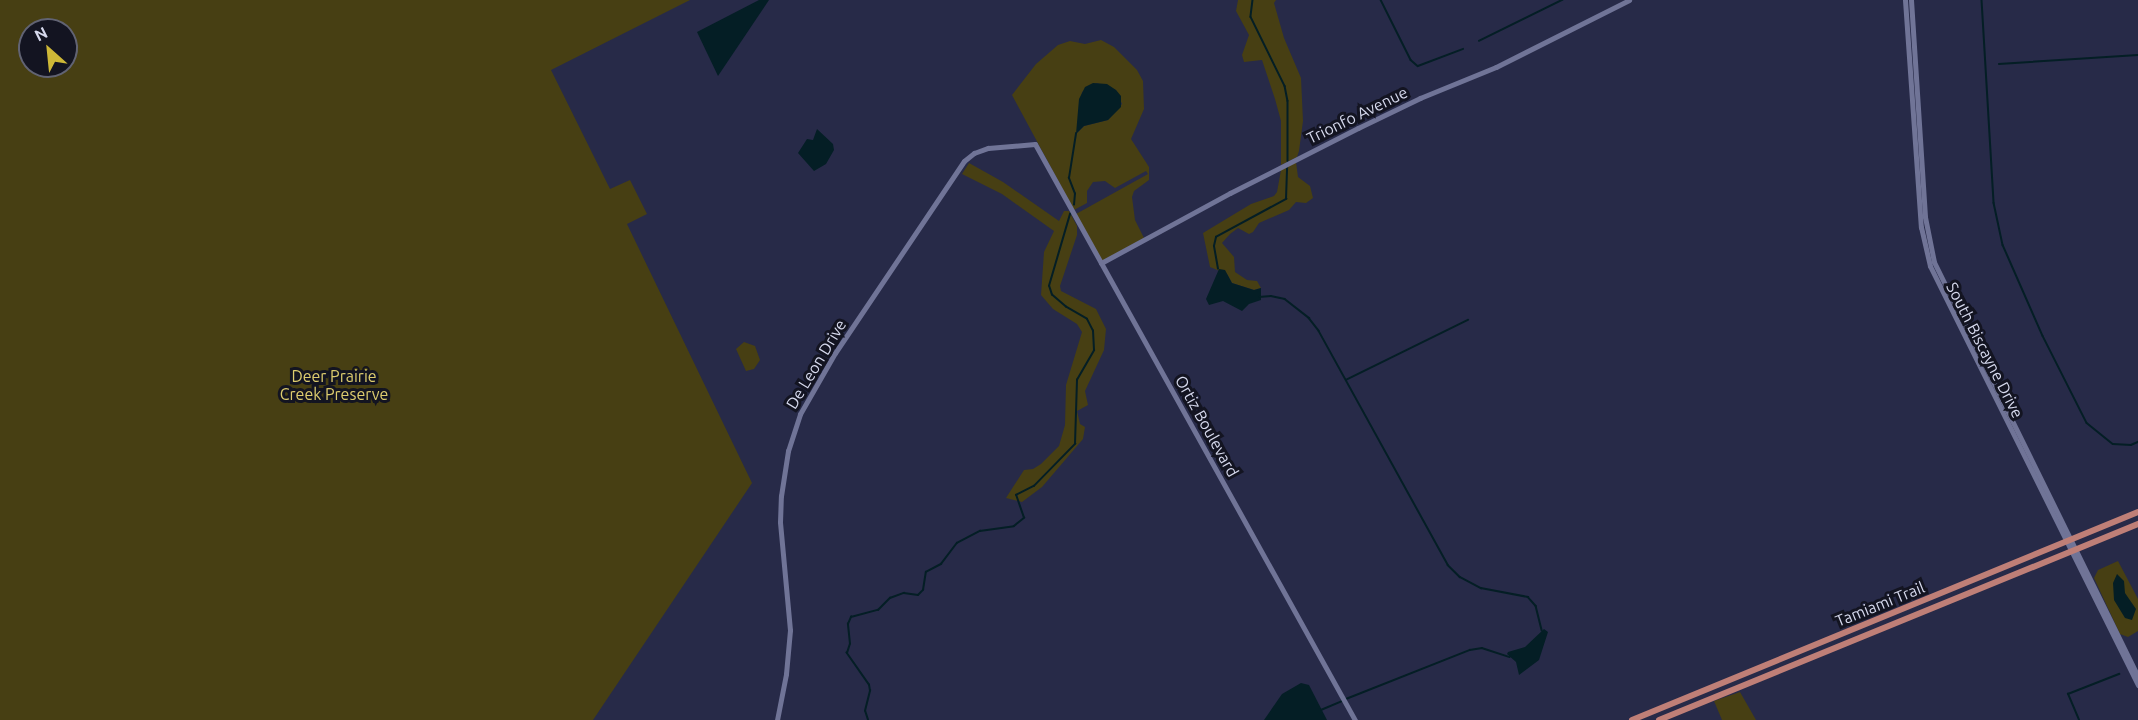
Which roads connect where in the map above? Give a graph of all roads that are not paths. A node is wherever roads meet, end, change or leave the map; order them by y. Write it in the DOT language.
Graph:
graph roads {
  1 [pos="1629,0"];
  2 [pos="1905,0"];
  3 [pos="1911,0"];
  4 [pos="1035,144"];
  5 [pos="1101,263"];
  6 [pos="2138,512"];
  7 [pos="2138,524"];
  8 [pos="2068,541"];
  9 [pos="2073,550"];
  10 [pos="2138,676"];
  11 [pos="2138,685"];
  12 [pos="777,720"];
  13 [pos="1355,720"];
  14 [pos="1632,720"];
  15 [pos="1659,720"];
  1 -- 5 [label="street, Trionfo Avenue"];
  2 -- 8 [label="street, South Biscayne Drive"];
  3 -- 8 [label="street, South Biscayne Drive"];
  4 -- 5 [label="street, Ortiz Boulevard"];
  4 -- 12 [label="street, De Leon Drive"];
  5 -- 13 [label="street, Ortiz Boulevard"];
  6 -- 8 [label="main road, Tamiami Trail"];
  7 -- 9 [label="main road, Tamiami Trail"];
  8 -- 9 [label="street, South Biscayne Drive"];
  8 -- 14 [label="main road, Tamiami Trail"];
  9 -- 10 [label="street, South Biscayne Drive"];
  9 -- 11 [label="street, South Biscayne Drive"];
  9 -- 15 [label="main road, Tamiami Trail"];
}
